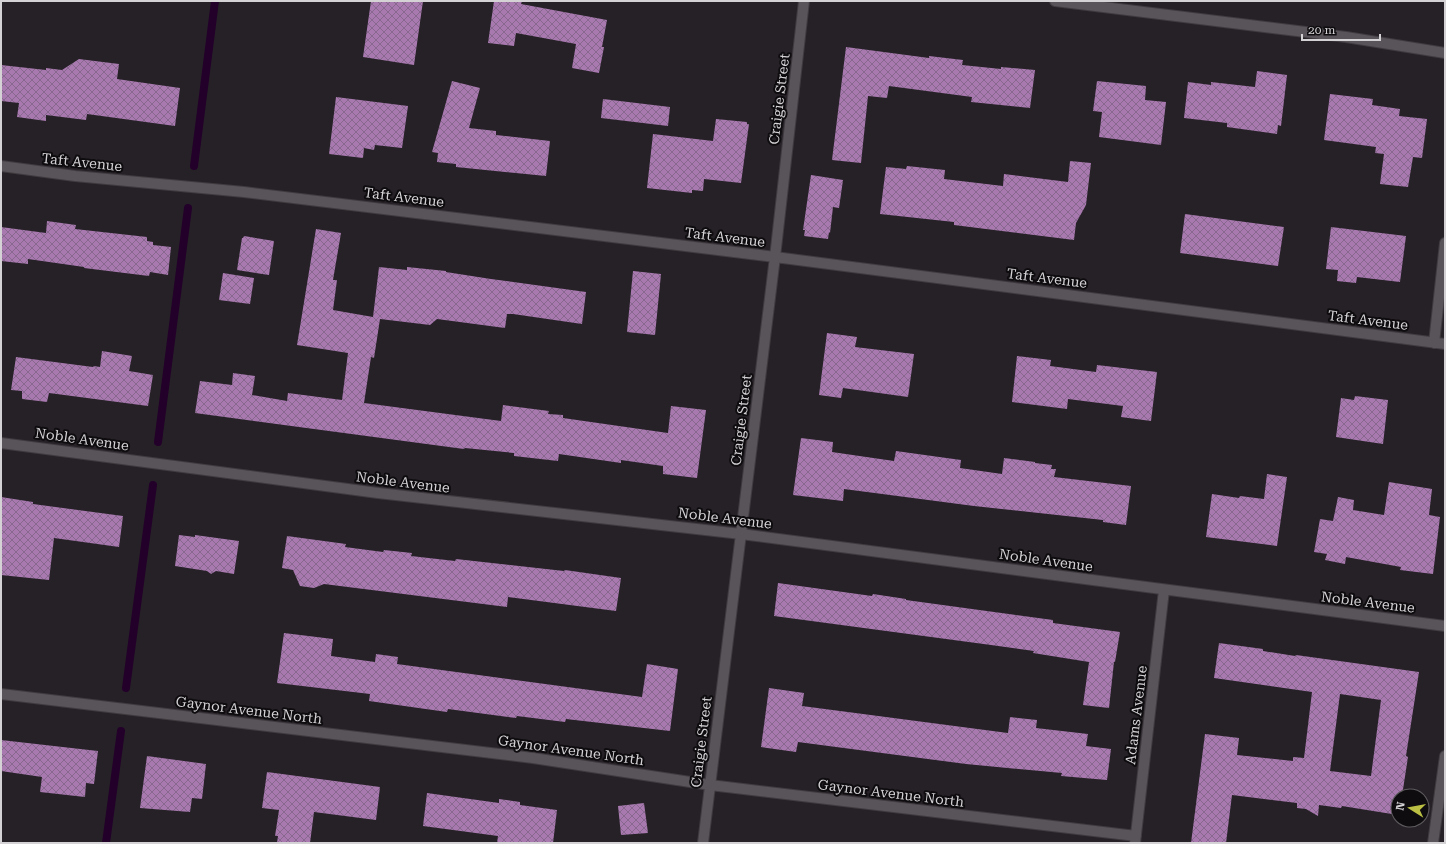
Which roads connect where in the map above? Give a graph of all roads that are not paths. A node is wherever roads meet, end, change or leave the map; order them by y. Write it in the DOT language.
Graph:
graph roads {
  1 [pos="804,1"];
  2 [pos="1055,1"];
  3 [pos="1445,54"];
  4 [pos="1,166"];
  5 [pos="1445,243"];
  6 [pos="775,257"];
  7 [pos="1434,343"];
  8 [pos="1445,344"];
  9 [pos="1,442"];
  10 [pos="741,534"];
  11 [pos="1164,590"];
  12 [pos="1445,626"];
  13 [pos="1,694"];
  14 [pos="1445,756"];
  15 [pos="710,785"];
  16 [pos="1135,840"];
  17 [pos="703,843"];
  18 [pos="1433,843"];
  1 -- 6 [label="street, Craigie Street"];
  2 -- 3 [label="street"];
  4 -- 6 [label="street, Taft Avenue"];
  5 -- 7 [label="street"];
  6 -- 7 [label="street, Taft Avenue"];
  6 -- 10 [label="street, Craigie Street"];
  7 -- 8 [label="street, Taft Avenue"];
  9 -- 10 [label="street, Noble Avenue"];
  10 -- 11 [label="street, Noble Avenue"];
  10 -- 15 [label="street, Craigie Street"];
  11 -- 12 [label="street, Noble Avenue"];
  11 -- 16 [label="street, Adams Avenue"];
  13 -- 15 [label="street, Gaynor Avenue North"];
  14 -- 18 [label="street"];
  15 -- 16 [label="street, Gaynor Avenue North"];
  15 -- 17 [label="street, Craigie Street"];
}
